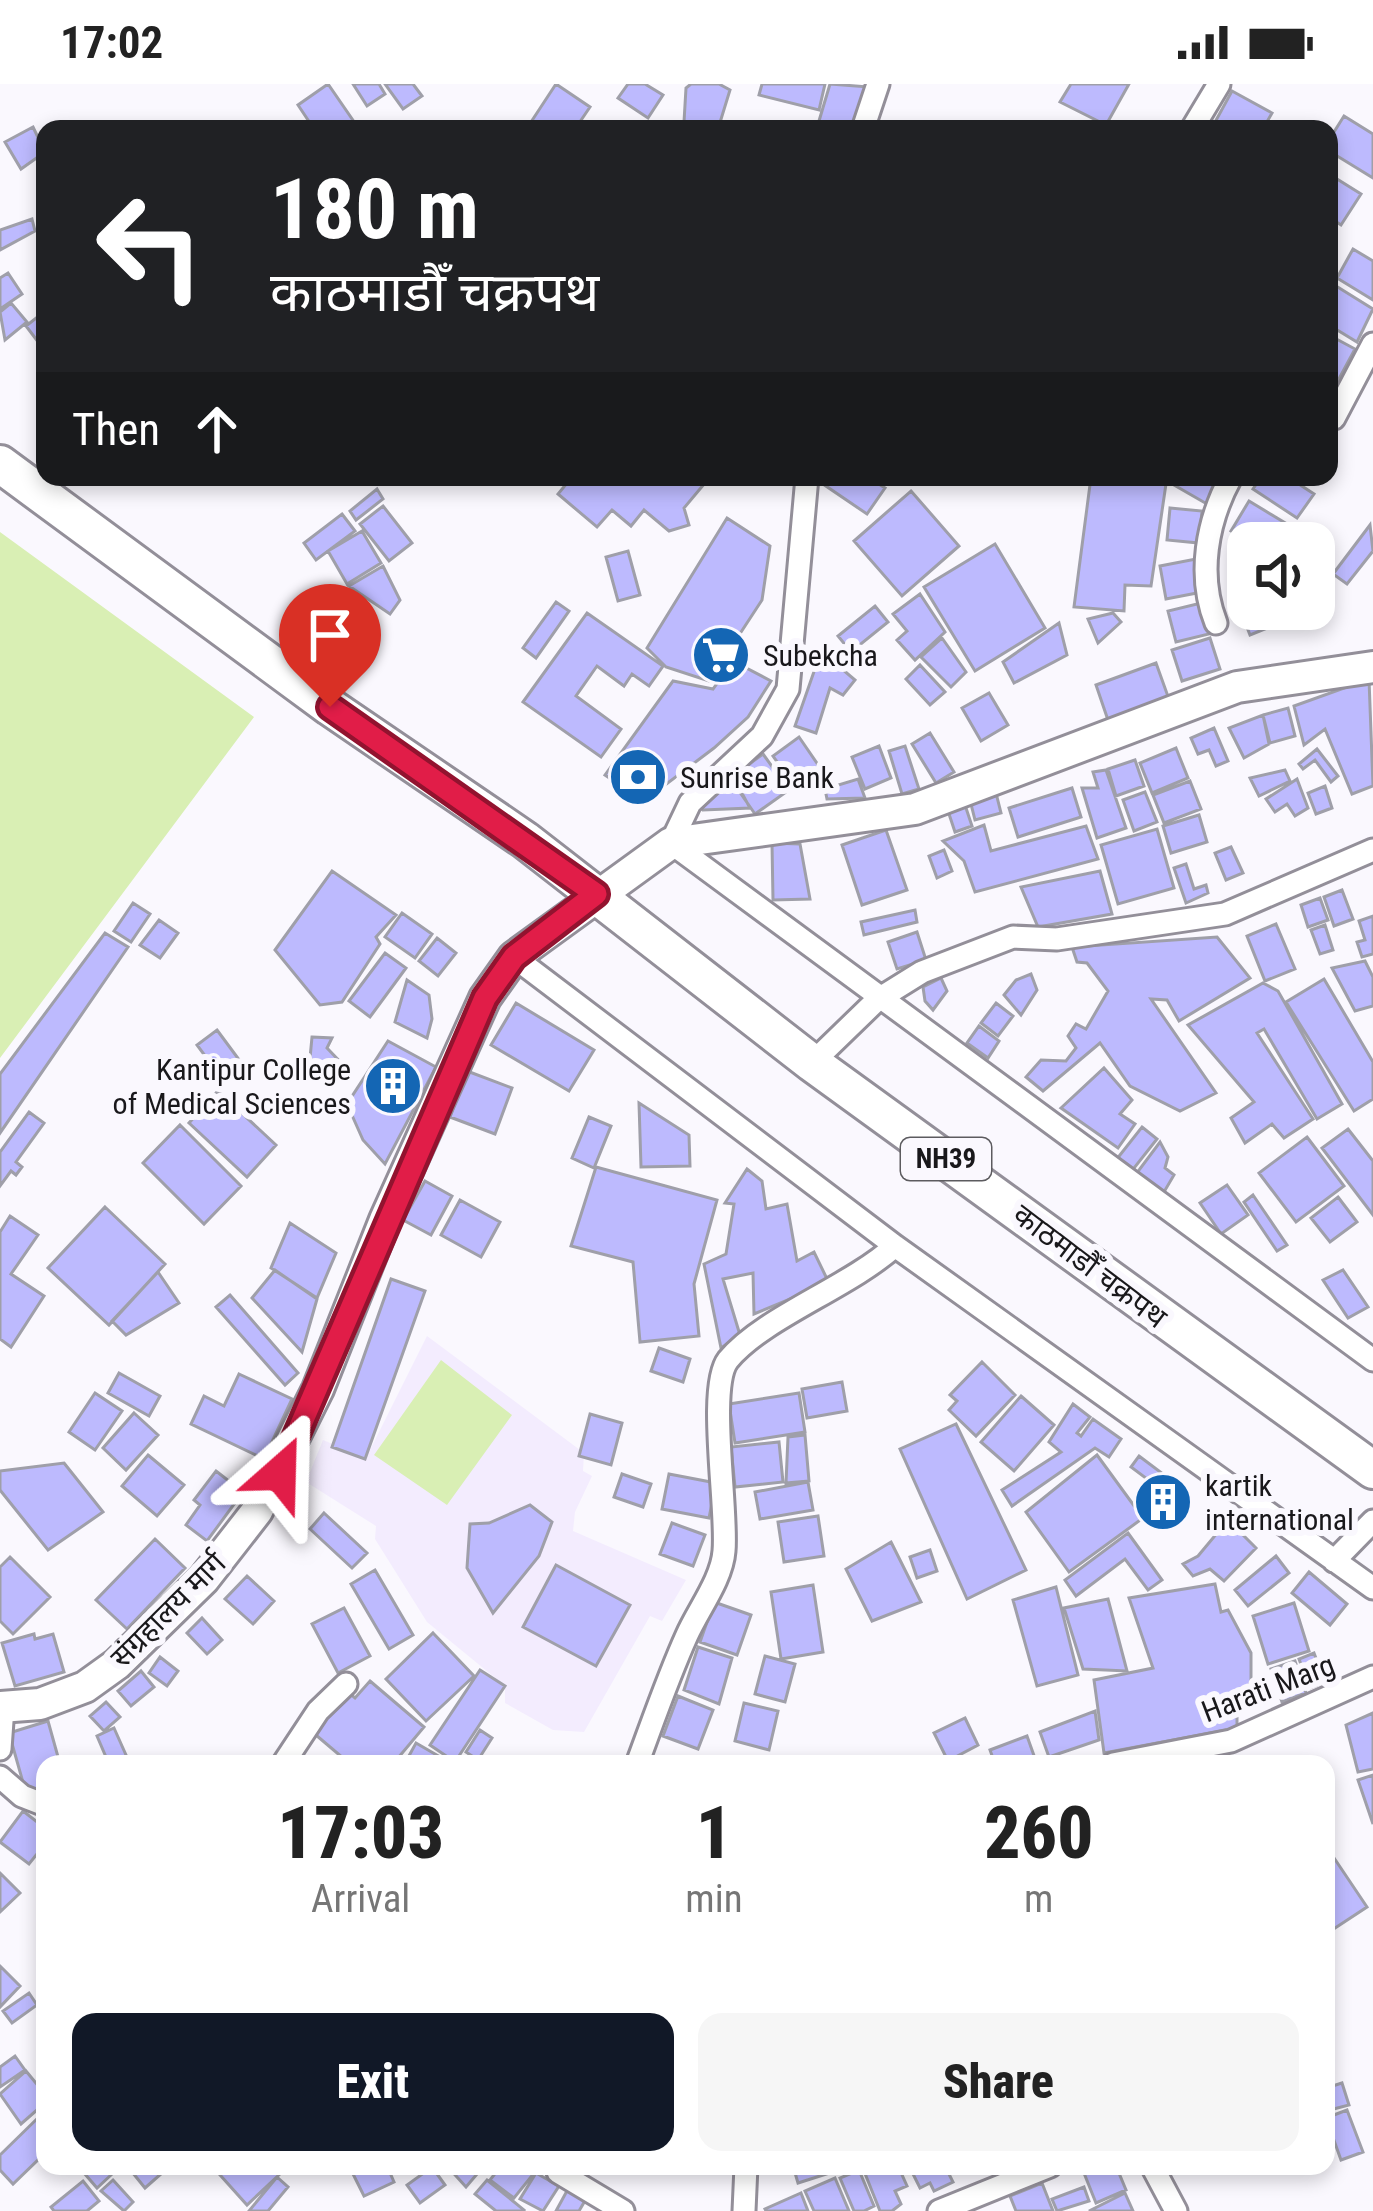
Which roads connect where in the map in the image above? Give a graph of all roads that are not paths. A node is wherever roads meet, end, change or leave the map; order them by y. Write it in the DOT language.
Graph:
graph roads {
  1 [pos="878,84"];
  2 [pos="1219,84"];
  3 [pos="865,120"];
  4 [pos="1197,120"];
  5 [pos="1373,344"];
  6 [pos="1338,410"];
  7 [pos="0,464"];
  8 [pos="806,486"];
  9 [pos="1226,486"];
  10 [pos="1216,623"];
  11 [pos="1373,667"];
  12 [pos="671,843"];
  13 [pos="1373,850"];
  14 [pos="596,894"];
  15 [pos="514,957"];
  16 [pos="878,1000"];
  17 [pos="812,1063"];
  18 [pos="895,1246"];
  19 [pos="1373,1360"];
  20 [pos="1373,1470"];
  21 [pos="1373,1522"];
  22 [pos="1334,1561"];
  23 [pos="1373,1588"];
  24 [pos="1373,1677"];
  25 [pos="346,1684"];
  26 [pos="2,1707"];
  27 [pos="0,1749"];
  28 [pos="289,1755"];
  29 [pos="640,1755"];
  30 [pos="1159,1755"];
  31 [pos="0,1777"];
  32 [pos="36,1801"];
  33 [pos="563,2175"];
  34 [pos="746,2175"];
  35 [pos="1028,2175"];
  36 [pos="1157,2175"];
  37 [pos="623,2211"];
  38 [pos="744,2211"];
  39 [pos="939,2211"];
  40 [pos="1177,2211"];
  1 -- 3 [label="street"];
  2 -- 4 [label="street"];
  5 -- 6 [label="street"];
  7 -- 14 [label="highway, काठमाडाैँ चक्रपथ / NH39"];
  8 -- 12 [label="street"];
  9 -- 10 [label="street"];
  11 -- 12 [label="main road"];
  12 -- 14 [label="main road, संग्रहालय मार्ग"];
  12 -- 16 [label="street"];
  13 -- 16 [label="street"];
  14 -- 15 [label="main road, संग्रहालय मार्ग"];
  14 -- 17 [label="highway, काठमाडाैँ चक्रपथ / NH39"];
  15 -- 18 [label="street"];
  15 -- 26 [label="main road, संग्रहालय मार्ग"];
  16 -- 17 [label="street"];
  16 -- 19 [label="street"];
  17 -- 20 [label="highway, काठमाडाैँ चक्रपथ / NH39"];
  18 -- 22 [label="street"];
  18 -- 29 [label="street"];
  21 -- 22 [label="street"];
  22 -- 23 [label="street"];
  24 -- 30 [label="street, Harati Marg"];
  25 -- 28 [label="street"];
  26 -- 27 [label="street"];
  31 -- 32 [label="street"];
  33 -- 37 [label="street"];
  34 -- 38 [label="street"];
  35 -- 39 [label="street"];
  36 -- 40 [label="street"];
}
